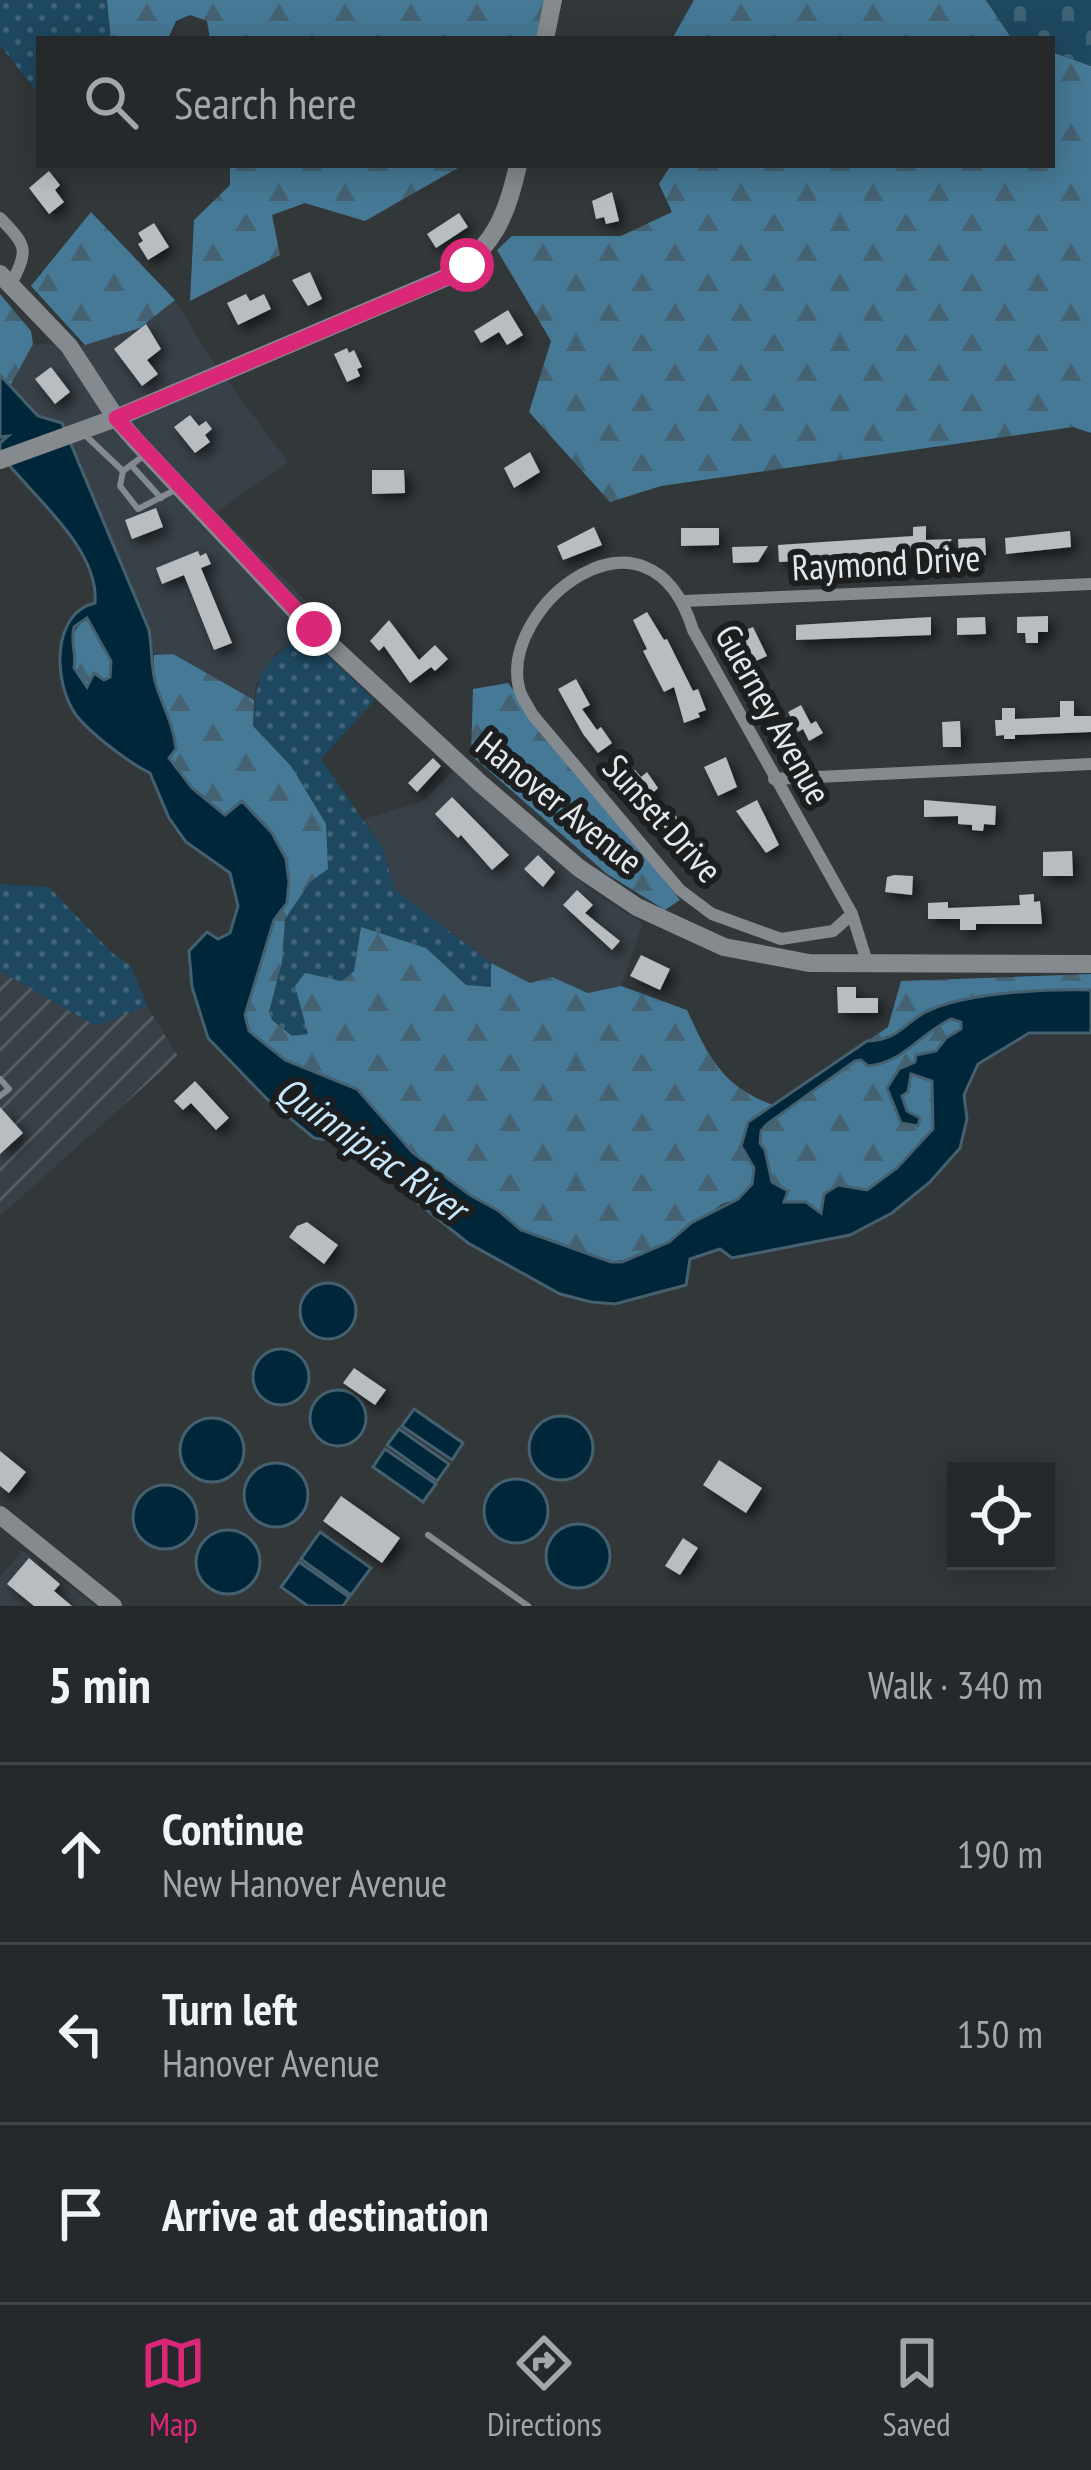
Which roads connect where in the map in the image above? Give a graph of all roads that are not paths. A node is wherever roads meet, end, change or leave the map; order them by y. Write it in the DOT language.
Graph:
graph roads {
  1 [pos="553,0"];
  2 [pos="546,36"];
  3 [pos="517,168"];
  4 [pos="0,218"];
  5 [pos="5,279"];
  6 [pos="116,418"];
  7 [pos="75,434"];
  8 [pos="140,459"];
  9 [pos="1,460"];
  10 [pos="123,471"];
  11 [pos="179,487"];
  12 [pos="162,499"];
  13 [pos="577,575"];
  14 [pos="1091,584"];
  15 [pos="684,601"];
  16 [pos="1091,764"];
  17 [pos="774,779"];
  18 [pos="852,914"];
  19 [pos="1091,964"];
  20 [pos="868,965"];
  21 [pos="0,1078"];
  22 [pos="0,1096"];
  23 [pos="0,1515"];
  24 [pos="428,1535"];
  25 [pos="112,1606"];
  26 [pos="528,1606"];
  1 -- 2 [label="main road"];
  3 -- 6 [label="main road"];
  4 -- 5 [label="street"];
  5 -- 6 [label="main road, Hanover Avenue"];
  6 -- 7 [label="main road"];
  6 -- 8 [label="main road, Hanover Avenue"];
  7 -- 9 [label="main road"];
  7 -- 10 [label="lane"];
  8 -- 10 [label="lane"];
  8 -- 11 [label="main road, Hanover Avenue"];
  8 -- 12 [label="lane"];
  10 -- 12 [label="lane"];
  11 -- 12 [label="lane"];
  11 -- 20 [label="main road, Hanover Avenue"];
  13 -- 15 [label="street, Guerney Avenue"];
  13 -- 18 [label="street, Sunset Drive"];
  14 -- 15 [label="street, Raymond Drive"];
  15 -- 17 [label="street, Guerney Avenue"];
  16 -- 17 [label="street"];
  17 -- 18 [label="street, Guerney Avenue"];
  18 -- 20 [label="street, Guerney Avenue"];
  19 -- 20 [label="main road, Hanover Avenue"];
  21 -- 22 [label="lane"];
  23 -- 25 [label="main road"];
  24 -- 26 [label="lane"];
}
